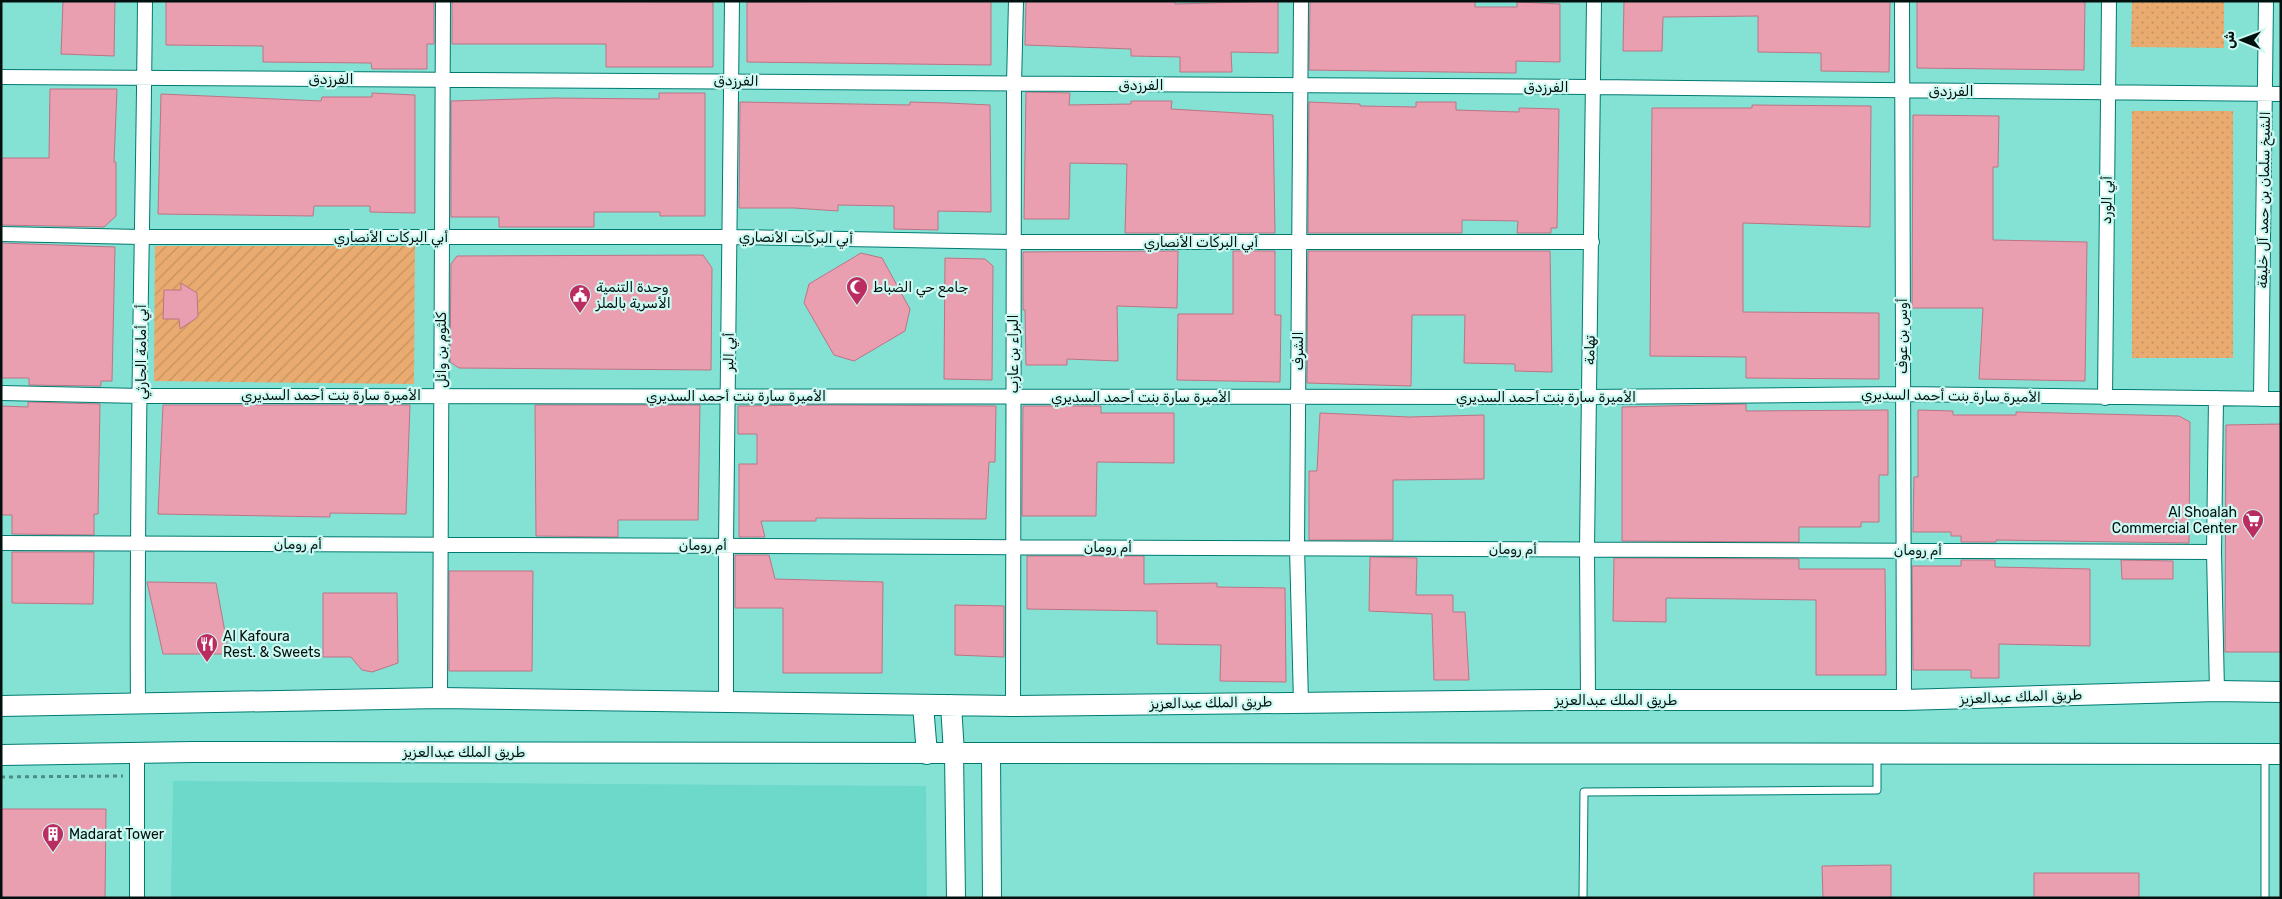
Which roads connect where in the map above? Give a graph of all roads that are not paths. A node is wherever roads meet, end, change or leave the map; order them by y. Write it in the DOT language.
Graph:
graph roads {
  1 [pos="145,1"];
  2 [pos="443,1"];
  3 [pos="732,1"];
  4 [pos="1016,1"];
  5 [pos="1301,1"];
  6 [pos="1594,1"];
  7 [pos="1902,1"];
  8 [pos="2109,1"];
  9 [pos="2266,1"];
  10 [pos="1,77"];
  11 [pos="144,79"];
  12 [pos="442,79"];
  13 [pos="730,81"];
  14 [pos="1014,84"];
  15 [pos="1299,86"];
  16 [pos="1593,87"];
  17 [pos="1900,91"];
  18 [pos="2108,91"];
  19 [pos="2265,94"];
  20 [pos="2281,94"];
  21 [pos="1,234"];
  22 [pos="141,237"];
  23 [pos="441,237"];
  24 [pos="730,237"];
  25 [pos="1013,242"];
  26 [pos="1298,242"];
  27 [pos="1592,242"];
  28 [pos="1,393"];
  29 [pos="1903,394"];
  30 [pos="440,395"];
  31 [pos="141,396"];
  32 [pos="728,396"];
  33 [pos="1012,397"];
  34 [pos="1298,397"];
  35 [pos="1589,397"];
  36 [pos="2105,398"];
  37 [pos="2216,398"];
  38 [pos="2261,399"];
  39 [pos="2281,399"];
  40 [pos="1,543"];
  41 [pos="137,544"];
  42 [pos="440,545"];
  43 [pos="726,545"];
  44 [pos="1012,546"];
  45 [pos="1297,548"];
  46 [pos="1587,549"];
  47 [pos="1903,550"];
  48 [pos="2214,552"];
  49 [pos="2217,691"];
  50 [pos="2281,692"];
  51 [pos="440,698"];
  52 [pos="1588,700"];
  53 [pos="1904,700"];
  54 [pos="1301,702"];
  55 [pos="138,703"];
  56 [pos="726,703"];
  57 [pos="923,705"];
  58 [pos="951,705"];
  59 [pos="1,706"];
  60 [pos="1013,706"];
  61 [pos="954,753"];
  62 [pos="991,753"];
  63 [pos="1878,753"];
  64 [pos="1,754"];
  65 [pos="137,754"];
  66 [pos="927,754"];
  67 [pos="2273,754"];
  68 [pos="137,898"];
  69 [pos="956,898"];
  70 [pos="992,898"];
  71 [pos="1583,898"];
  72 [pos="2264,898"];
  1 -- 11 [label="street, أبي أمامة الحارثي"];
  2 -- 12 [label="street, كلثوم بن وائل"];
  3 -- 13 [label="street, أبي البر"];
  4 -- 14 [label="street, البراء بن عازب"];
  5 -- 15 [label="street, الشرف"];
  6 -- 16 [label="street, تهامة"];
  7 -- 17 [label="street, أوس بن عوف"];
  8 -- 18 [label="street, أبي الورد"];
  9 -- 19 [label="street, الشيخ سلمان بن حمد آل خليفة"];
  10 -- 11 [label="street, الفرزدق"];
  11 -- 12 [label="street, الفرزدق"];
  11 -- 22 [label="street, أبي أمامة الحارثي"];
  12 -- 13 [label="street, الفرزدق"];
  12 -- 23 [label="street, كلثوم بن وائل"];
  13 -- 14 [label="street, الفرزدق"];
  13 -- 24 [label="street, أبي البر"];
  14 -- 15 [label="street, الفرزدق"];
  14 -- 25 [label="street, البراء بن عازب"];
  15 -- 16 [label="street, الفرزدق"];
  15 -- 26 [label="street, الشرف"];
  16 -- 17 [label="street, الفرزدق"];
  16 -- 27 [label="street, تهامة"];
  17 -- 18 [label="street, الفرزدق"];
  17 -- 29 [label="street, أوس بن عوف"];
  18 -- 19 [label="street, الفرزدق"];
  18 -- 36 [label="street, أبي الورد"];
  19 -- 20 [label="street, الفرزدق"];
  19 -- 38 [label="street, الشيخ سلمان بن حمد آل خليفة"];
  21 -- 22 [label="street, أبي البركات الأنصاري"];
  22 -- 23 [label="street, أبي البركات الأنصاري"];
  22 -- 31 [label="street, أبي أمامة الحارثي"];
  23 -- 24 [label="street, أبي البركات الأنصاري"];
  23 -- 30 [label="street, كلثوم بن وائل"];
  24 -- 25 [label="street, أبي البركات الأنصاري"];
  24 -- 32 [label="street, أبي البر"];
  25 -- 26 [label="street, أبي البركات الأنصاري"];
  25 -- 33 [label="street, البراء بن عازب"];
  26 -- 27 [label="street, أبي البركات الأنصاري"];
  26 -- 34 [label="street, الشرف"];
  27 -- 35 [label="street, تهامة"];
  28 -- 31 [label="street, الأميرة سارة بنت أحمد السديري"];
  29 -- 35 [label="street, الأميرة سارة بنت أحمد السديري"];
  29 -- 36 [label="street, الأميرة سارة بنت أحمد السديري"];
  29 -- 47 [label="street, أوس بن عوف"];
  30 -- 31 [label="street, الأميرة سارة بنت أحمد السديري"];
  30 -- 32 [label="street, الأميرة سارة بنت أحمد السديري"];
  30 -- 42 [label="street, كلثوم بن وائل"];
  31 -- 41 [label="street, أبي أمامة الحارثي"];
  32 -- 33 [label="street, الأميرة سارة بنت أحمد السديري"];
  32 -- 43 [label="street, أبي البر"];
  33 -- 34 [label="street, الأميرة سارة بنت أحمد السديري"];
  33 -- 44 [label="street, البراء بن عازب"];
  34 -- 35 [label="street, الأميرة سارة بنت أحمد السديري"];
  34 -- 45 [label="street, الشرف"];
  35 -- 46 [label="street, تهامة"];
  36 -- 37 [label="street, الأميرة سارة بنت أحمد السديري"];
  37 -- 38 [label="street, الأميرة سارة بنت أحمد السديري"];
  37 -- 48 [label="street"];
  38 -- 39 [label="street, الأميرة سارة بنت أحمد السديري"];
  40 -- 41 [label="street, أم رومان"];
  41 -- 42 [label="street, أم رومان"];
  41 -- 55 [label="street, أبي أمامة الحارثي"];
  42 -- 43 [label="street, أم رومان"];
  42 -- 51 [label="street, كلثوم بن وائل"];
  43 -- 44 [label="street, أم رومان"];
  43 -- 56 [label="street, أبي البر"];
  44 -- 45 [label="street, أم رومان"];
  44 -- 60 [label="street, البراء بن عازب"];
  45 -- 46 [label="street, أم رومان"];
  45 -- 54 [label="street, الشرف"];
  46 -- 47 [label="street, أم رومان"];
  46 -- 52 [label="street, تهامة"];
  47 -- 48 [label="street, أم رومان"];
  47 -- 53 [label="street, أوس بن عوف"];
  48 -- 49 [label="street"];
  49 -- 50 [label="main road, طريق الملك عبدالعزيز"];
  49 -- 53 [label="main road, طريق الملك عبدالعزيز"];
  51 -- 55 [label="main road, طريق الملك عبدالعزيز"];
  51 -- 56 [label="main road, طريق الملك عبدالعزيز"];
  52 -- 53 [label="main road, طريق الملك عبدالعزيز"];
  52 -- 54 [label="main road, طريق الملك عبدالعزيز"];
  54 -- 60 [label="main road, طريق الملك عبدالعزيز"];
  55 -- 59 [label="main road, طريق الملك عبدالعزيز"];
  56 -- 57 [label="main road, طريق الملك عبدالعزيز"];
  57 -- 58 [label="main road, طريق الملك عبدالعزيز"];
  57 -- 66 [label="main road"];
  58 -- 60 [label="main road, طريق الملك عبدالعزيز"];
  58 -- 61 [label="main road"];
  61 -- 62 [label="main road, طريق الملك عبدالعزيز"];
  61 -- 66 [label="main road, طريق الملك عبدالعزيز"];
  61 -- 69 [label="street"];
  62 -- 63 [label="main road, طريق الملك عبدالعزيز"];
  62 -- 70 [label="street"];
  63 -- 67 [label="main road, طريق الملك عبدالعزيز"];
  63 -- 71 [label="lane"];
  64 -- 65 [label="main road, طريق الملك عبدالعزيز"];
  65 -- 66 [label="main road, طريق الملك عبدالعزيز"];
  65 -- 68 [label="street"];
  67 -- 72 [label="lane"];
}
